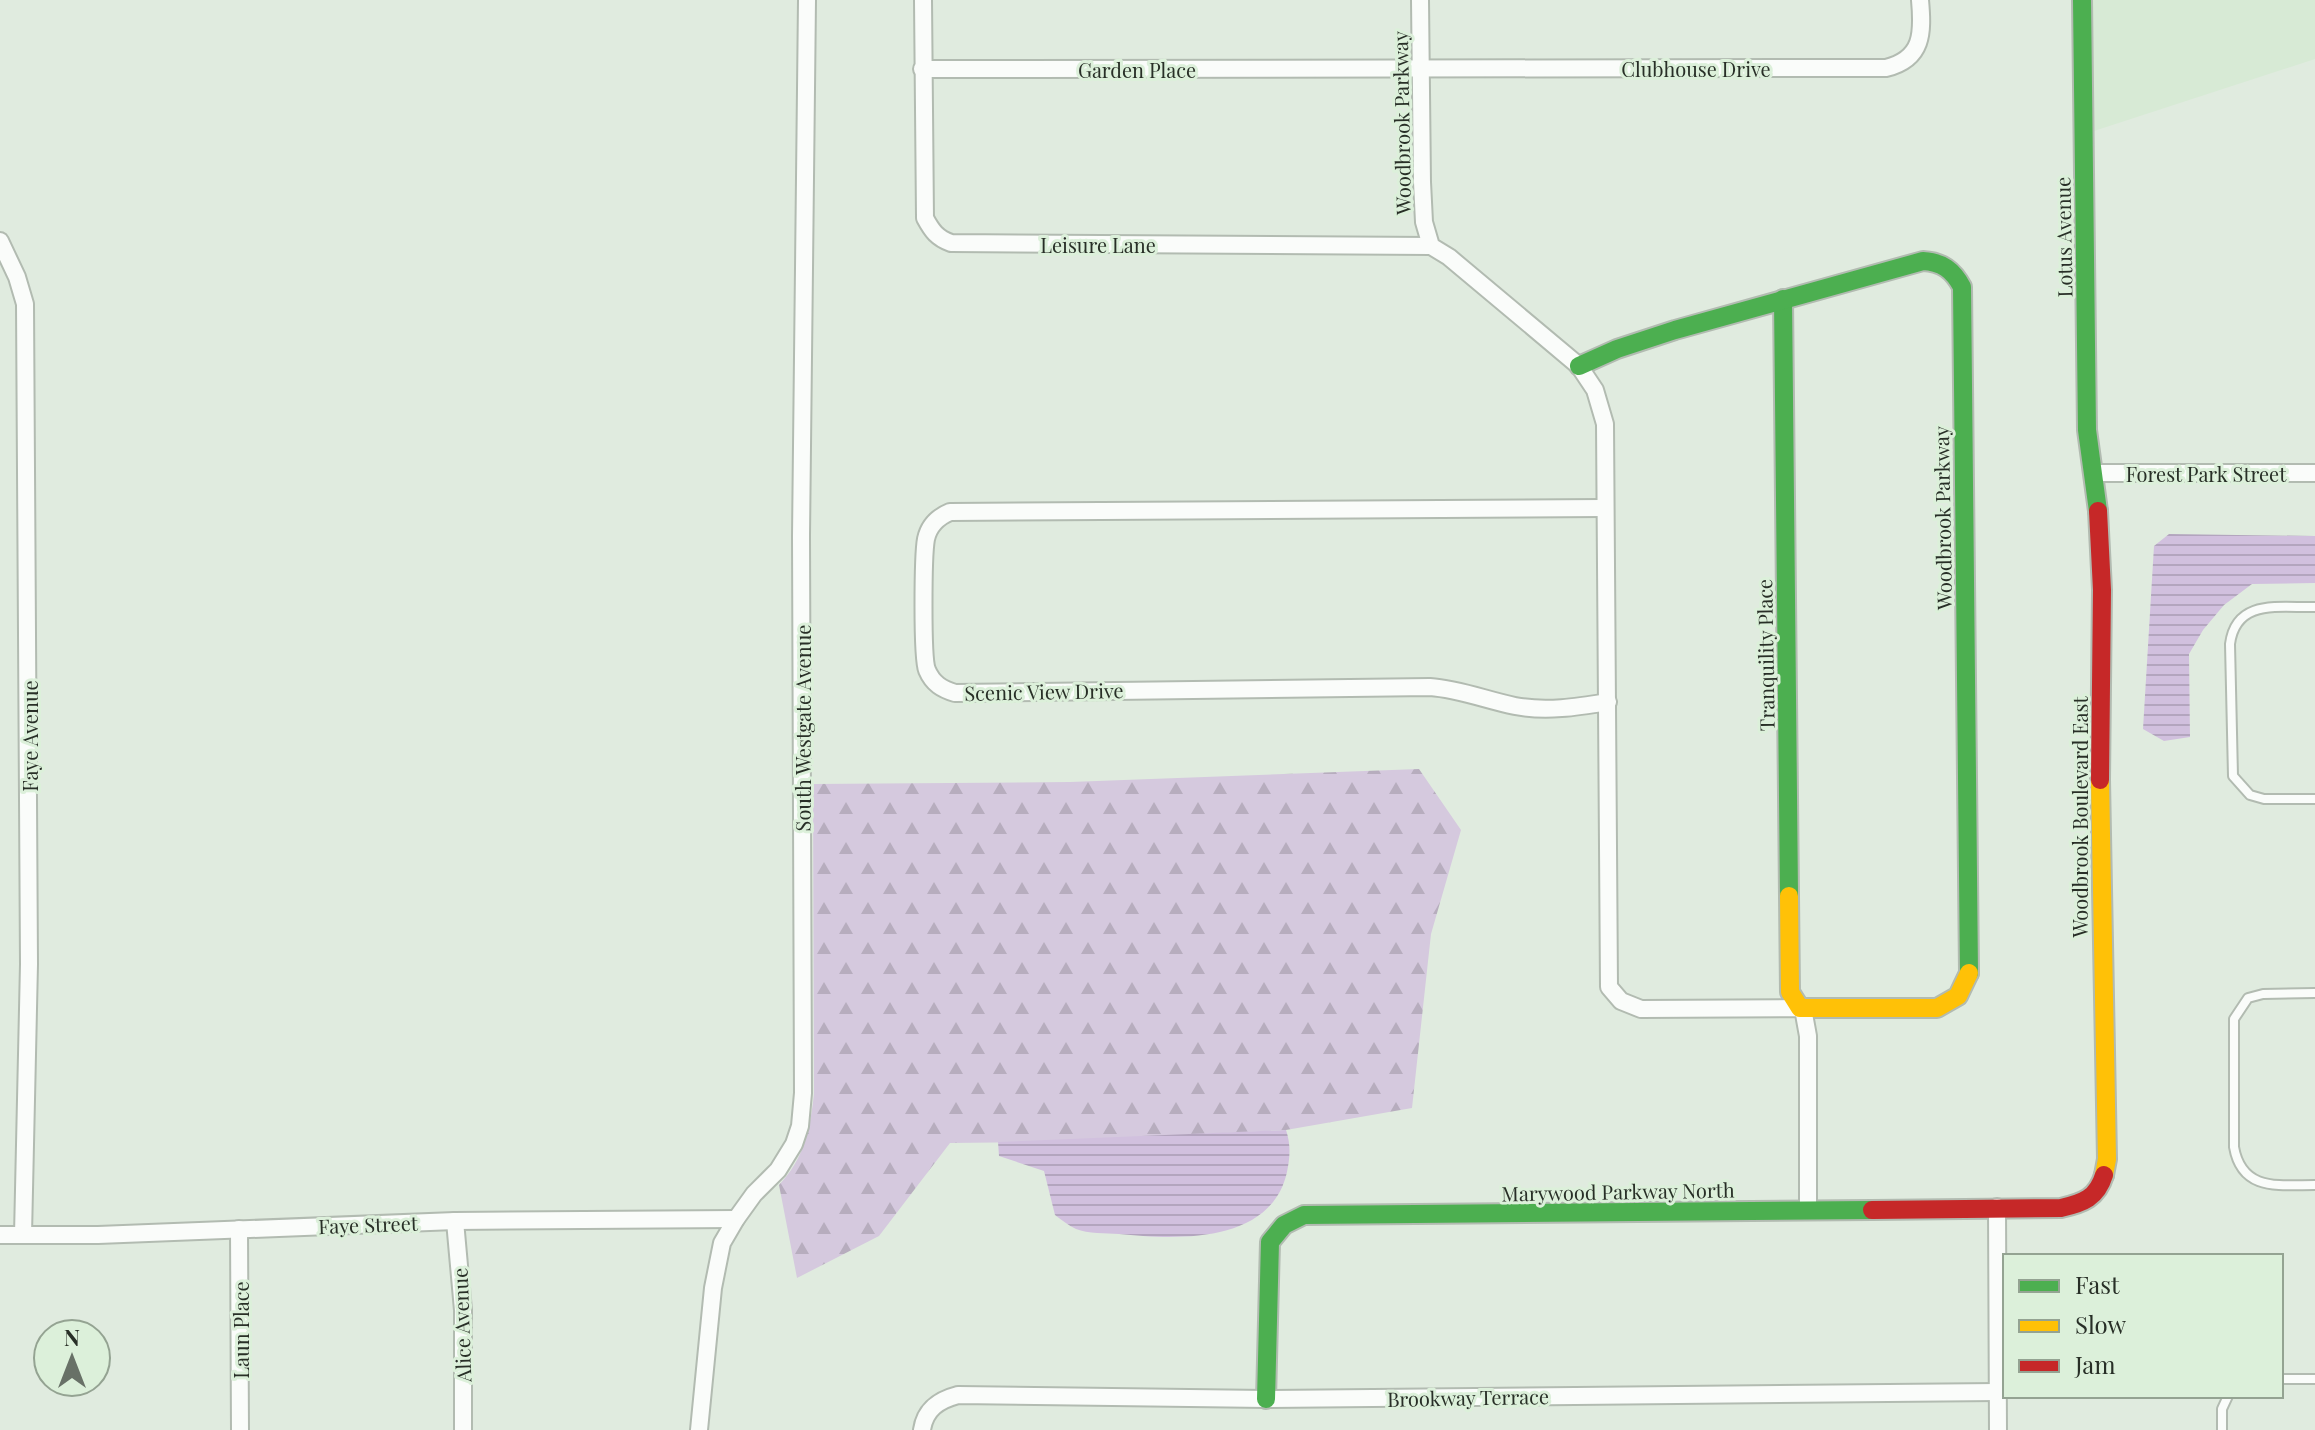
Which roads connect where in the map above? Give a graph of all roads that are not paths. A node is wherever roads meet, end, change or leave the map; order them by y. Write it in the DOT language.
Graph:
graph roads {
  1 [pos="807,0"];
  2 [pos="923,0"];
  3 [pos="1420,0"];
  4 [pos="1920,0"];
  5 [pos="2082,0"];
  6 [pos="1420,67"];
  7 [pos="922,69"];
  8 [pos="0,241"];
  9 [pos="1431,246"];
  10 [pos="1783,299"];
  11 [pos="1579,366"];
  12 [pos="2096,473"];
  13 [pos="2315,473"];
  14 [pos="1604,508"];
  15 [pos="2315,607"];
  16 [pos="1608,702"];
  17 [pos="2315,799"];
  18 [pos="2315,993"];
  19 [pos="1800,1008"];
  20 [pos="2107,1161"];
  21 [pos="2315,1185"];
  22 [pos="1997,1207"];
  23 [pos="1808,1209"];
  24 [pos="736,1219"];
  25 [pos="455,1221"];
  26 [pos="239,1229"];
  27 [pos="0,1235"];
  28 [pos="23,1235"];
  29 [pos="2283,1379"];
  30 [pos="2315,1379"];
  31 [pos="1998,1392"];
  32 [pos="2227,1398"];
  33 [pos="1266,1399"];
  34 [pos="240,1430"];
  35 [pos="463,1430"];
  36 [pos="699,1430"];
  37 [pos="922,1430"];
  38 [pos="1998,1430"];
  39 [pos="2222,1430"];
  1 -- 24 [label="street, South Westgate Avenue"];
  2 -- 7 [label="street"];
  3 -- 6 [label="street, Woodbrook Parkway"];
  4 -- 6 [label="street, Clubhouse Drive"];
  5 -- 12 [label="street, Lotus Avenue"];
  6 -- 7 [label="street, Garden Place"];
  6 -- 9 [label="street, Woodbrook Parkway"];
  7 -- 9 [label="street, Leisure Lane"];
  8 -- 28 [label="street, Faye Avenue"];
  9 -- 11 [label="street, Woodbrook Parkway"];
  10 -- 11 [label="street, Woodbrook Parkway"];
  10 -- 19 [label="street, Tranquility Place"];
  10 -- 19 [label="street, Woodbrook Parkway"];
  11 -- 14 [label="street, Woodbrook Parkway"];
  12 -- 13 [label="street, Forest Park Street"];
  12 -- 20 [label="street, Woodbrook Boulevard East"];
  14 -- 16 [label="street, Woodbrook Parkway"];
  14 -- 16 [label="street, Scenic View Drive"];
  15 -- 17 [label="lane"];
  16 -- 19 [label="street, Woodbrook Parkway"];
  18 -- 21 [label="lane"];
  19 -- 23 [label="street"];
  20 -- 22 [label="street, Marywood Parkway North"];
  22 -- 23 [label="street, Marywood Parkway North"];
  22 -- 31 [label="street"];
  23 -- 33 [label="street, Marywood Parkway North"];
  24 -- 25 [label="street, Faye Street"];
  24 -- 36 [label="street, South Westgate Avenue"];
  25 -- 26 [label="street, Faye Street"];
  25 -- 35 [label="street, Alice Avenue"];
  26 -- 28 [label="street, Faye Street"];
  26 -- 34 [label="street, Laun Place"];
  27 -- 28 [label="street, Faye Street"];
  29 -- 30 [label="lane"];
  31 -- 33 [label="street, Brookway Terrace"];
  31 -- 38 [label="street"];
  32 -- 39 [label="lane"];
  33 -- 37 [label="street, Brookway Terrace"];
}
